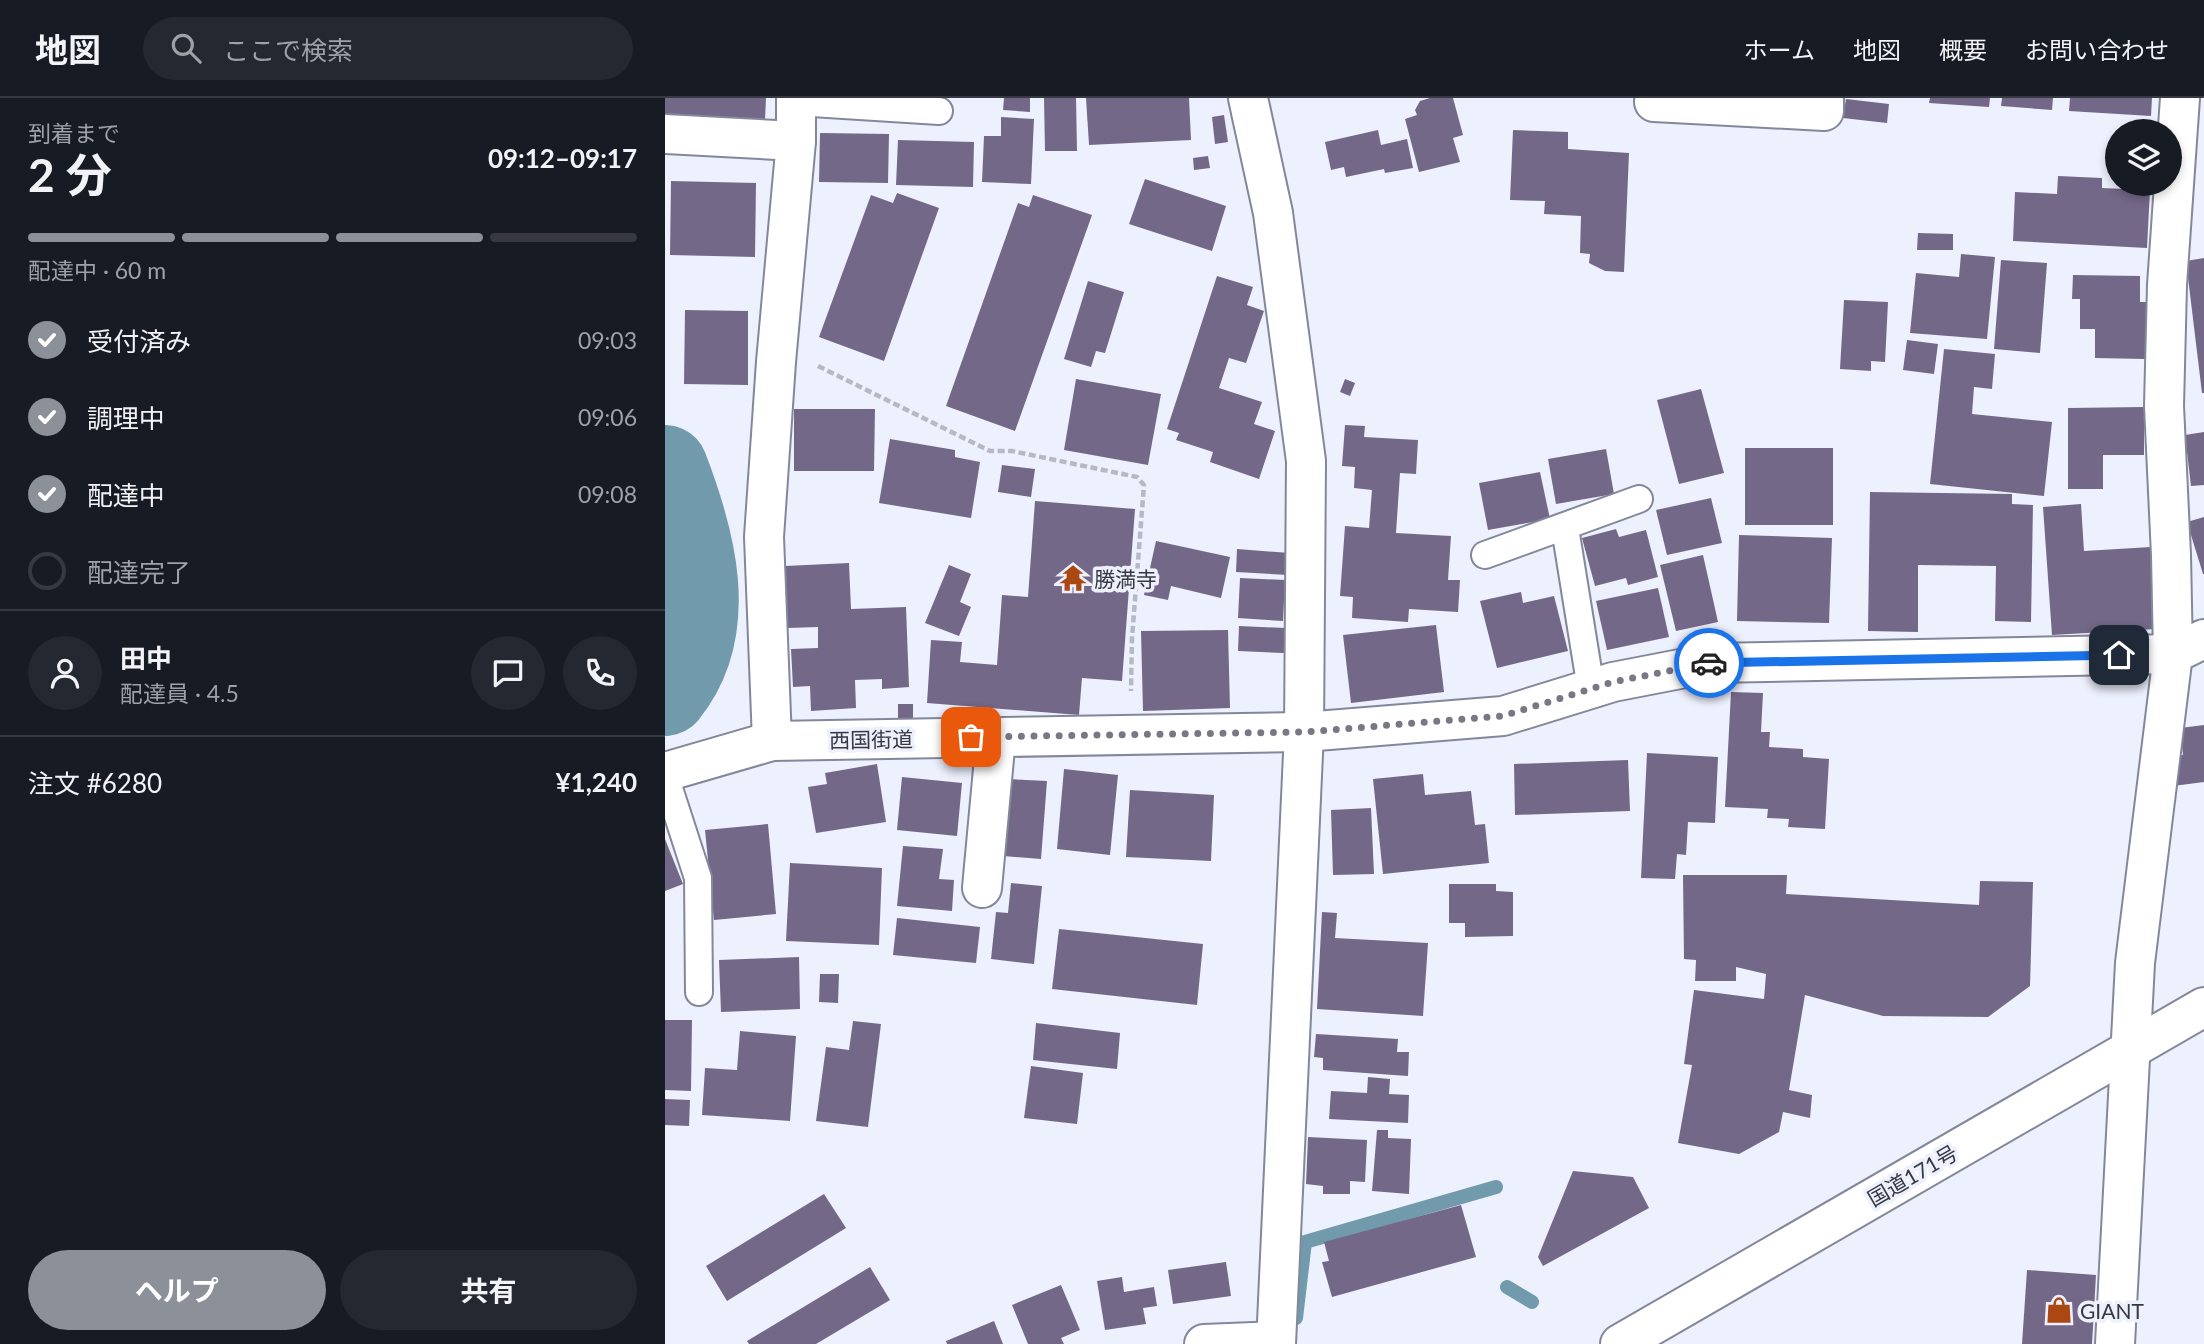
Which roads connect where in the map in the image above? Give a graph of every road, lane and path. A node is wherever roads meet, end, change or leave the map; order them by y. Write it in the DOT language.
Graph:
graph roads {
  1 [pos="1248,98"];
  2 [pos="1824,98"];
  3 [pos="2180,98"];
  4 [pos="796,100"];
  5 [pos="1654,102"];
  6 [pos="939,111"];
  7 [pos="665,134"];
  8 [pos="796,141"];
  9 [pos="777,346"];
  10 [pos="1639,499"];
  11 [pos="1565,528"];
  12 [pos="1485,555"];
  13 [pos="2189,647"];
  14 [pos="1591,689"];
  15 [pos="1304,732"];
  16 [pos="1131,734"];
  17 [pos="996,737"];
  18 [pos="772,741"];
  19 [pos="665,774"];
  20 [pos="982,888"];
  21 [pos="699,992"];
  22 [pos="2204,1007"];
  23 [pos="2130,1051"];
  24 [pos="1276,1343"];
  25 [pos="1204,1344"];
  26 [pos="1620,1344"];
  27 [pos="2115,1344"];
  1 -- 15 [label="main road"];
  2 -- 5 [label="main road"];
  3 -- 13 [label="main road"];
  4 -- 6 [label="lane"];
  4 -- 8 [label="main road"];
  7 -- 8 [label="main road"];
  8 -- 9 [label="main road"];
  9 -- 16 [label="path"];
  9 -- 18 [label="main road"];
  10 -- 11 [label="lane"];
  11 -- 12 [label="lane"];
  11 -- 14 [label="lane"];
  13 -- 14 [label="main road, 西国街道"];
  13 -- 23 [label="main road"];
  14 -- 15 [label="main road, 西国街道"];
  15 -- 16 [label="main road, 西国街道"];
  15 -- 24 [label="main road"];
  16 -- 17 [label="main road, 西国街道"];
  17 -- 18 [label="main road, 西国街道"];
  17 -- 20 [label="main road"];
  18 -- 19 [label="main road, 西国街道"];
  19 -- 21 [label="lane"];
  22 -- 23 [label="main road, 国道171号"];
  23 -- 26 [label="main road, 国道171号"];
  23 -- 27 [label="main road"];
  24 -- 25 [label="main road"];
}
